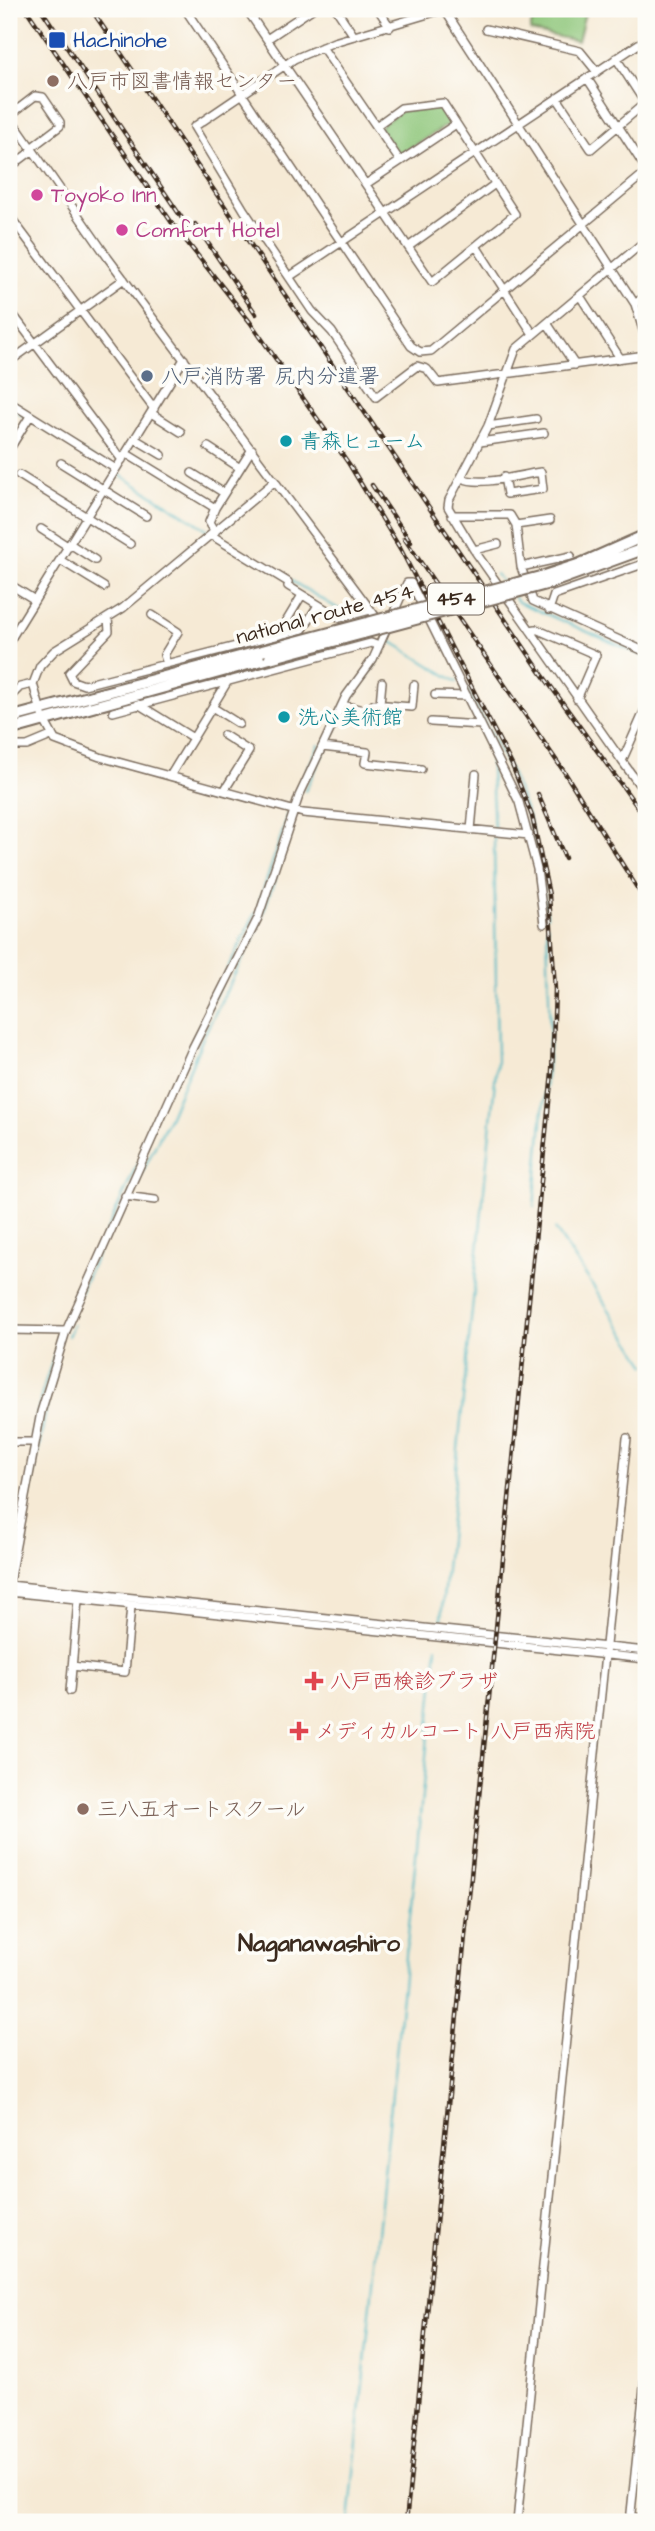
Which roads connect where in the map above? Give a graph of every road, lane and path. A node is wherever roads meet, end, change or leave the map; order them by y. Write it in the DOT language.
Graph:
graph roads {
  1 [pos="185,9"];
  2 [pos="255,9"];
  3 [pos="312,9"];
  4 [pos="336,9"];
  5 [pos="378,9"];
  6 [pos="444,9"];
  7 [pos="641,9"];
  8 [pos="646,17"];
  9 [pos="390,27"];
  10 [pos="486,29"];
  11 [pos="354,36"];
  12 [pos="646,38"];
  13 [pos="267,39"];
  14 [pos="321,47"];
  15 [pos="616,58"];
  16 [pos="285,65"];
  17 [pos="597,72"];
  18 [pos="587,78"];
  19 [pos="241,95"];
  20 [pos="556,98"];
  21 [pos="9,116"];
  22 [pos="456,124"];
  23 [pos="518,124"];
  24 [pos="618,125"];
  25 [pos="376,127"];
  26 [pos="12,129"];
  27 [pos="32,149"];
  28 [pos="476,153"];
  29 [pos="400,162"];
  30 [pos="9,168"];
  31 [pos="646,170"];
  32 [pos="366,184"];
  33 [pos="495,184"];
  34 [pos="385,213"];
  35 [pos="9,215"];
  36 [pos="583,225"];
  37 [pos="646,240"];
  38 [pos="342,244"];
  39 [pos="476,246"];
  40 [pos="408,247"];
  41 [pos="612,269"];
  42 [pos="289,277"];
  43 [pos="124,279"];
  44 [pos="505,290"];
  45 [pos="646,295"];
  46 [pos="580,296"];
  47 [pos="635,304"];
  48 [pos="9,309"];
  49 [pos="80,311"];
  50 [pos="547,323"];
  51 [pos="646,330"];
  52 [pos="533,334"];
  53 [pos="646,340"];
  54 [pos="35,344"];
  55 [pos="646,355"];
  56 [pos="620,358"];
  57 [pos="184,359"];
  58 [pos="9,362"];
  59 [pos="575,365"];
  60 [pos="507,374"];
  61 [pos="9,402"];
  62 [pos="152,411"];
  63 [pos="30,415"];
  64 [pos="536,419"];
  65 [pos="488,426"];
  66 [pos="181,432"];
  67 [pos="544,433"];
  68 [pos="135,439"];
  69 [pos="480,442"];
  70 [pos="208,447"];
  71 [pos="252,449"];
  72 [pos="9,450"];
  73 [pos="162,455"];
  74 [pos="124,457"];
  75 [pos="61,463"];
  76 [pos="240,468"];
  77 [pos="115,471"];
  78 [pos="192,473"];
  79 [pos="19,475"];
  80 [pos="504,477"];
  81 [pos="461,478"];
  82 [pos="275,481"];
  83 [pos="103,489"];
  84 [pos="224,493"];
  85 [pos="215,508"];
  86 [pos="452,515"];
  87 [pos="146,516"];
  88 [pos="87,518"];
  89 [pos="550,520"];
  90 [pos="516,525"];
  91 [pos="41,529"];
  92 [pos="213,534"];
  93 [pos="646,535"];
  94 [pos="130,544"];
  95 [pos="498,544"];
  96 [pos="69,545"];
  97 [pos="646,548"];
  98 [pos="474,551"];
  99 [pos="571,556"];
  100 [pos="60,560"];
  101 [pos="95,560"];
  102 [pos="646,563"];
  103 [pos="522,567"];
  104 [pos="9,584"];
  105 [pos="104,587"];
  106 [pos="302,595"];
  107 [pos="35,600"];
  108 [pos="318,605"];
  109 [pos="549,610"];
  110 [pos="370,611"];
  111 [pos="152,615"];
  112 [pos="108,618"];
  113 [pos="9,622"];
  114 [pos="18,627"];
  115 [pos="386,630"];
  116 [pos="530,630"];
  117 [pos="278,635"];
  118 [pos="9,642"];
  119 [pos="379,646"];
  120 [pos="646,652"];
  121 [pos="266,654"];
  122 [pos="167,664"];
  123 [pos="228,681"];
  124 [pos="382,682"];
  125 [pos="33,684"];
  126 [pos="415,685"];
  127 [pos="435,695"];
  128 [pos="467,696"];
  129 [pos="9,698"];
  130 [pos="577,699"];
  131 [pos="138,704"];
  132 [pos="380,704"];
  133 [pos="342,705"];
  134 [pos="212,707"];
  135 [pos="646,707"];
  136 [pos="113,712"];
  137 [pos="41,713"];
  138 [pos="9,719"];
  139 [pos="431,722"];
  140 [pos="239,724"];
  141 [pos="481,725"];
  142 [pos="9,730"];
  143 [pos="224,735"];
  144 [pos="51,736"];
  145 [pos="193,738"];
  146 [pos="9,746"];
  147 [pos="323,747"];
  148 [pos="622,761"];
  149 [pos="421,769"];
  150 [pos="476,774"];
  151 [pos="170,776"];
  152 [pos="224,791"];
  153 [pos="646,794"];
  154 [pos="293,811"];
  155 [pos="471,830"];
  156 [pos="529,835"];
  157 [pos="544,924"];
  158 [pos="125,1196"];
  159 [pos="155,1200"];
  160 [pos="9,1330"];
  161 [pos="66,1331"];
  162 [pos="627,1438"];
  163 [pos="9,1442"];
  164 [pos="36,1442"];
  165 [pos="9,1583"];
  166 [pos="9,1592"];
  167 [pos="78,1601"];
  168 [pos="131,1605"];
  169 [pos="606,1651"];
  170 [pos="646,1651"];
  171 [pos="646,1658"];
  172 [pos="72,1666"];
  173 [pos="70,1691"];
  174 [pos="646,2368"];
  175 [pos="645,2392"];
  176 [pos="646,2518"];
  177 [pos="631,2520"];
  178 [pos="517,2522"];
  1 -- 19 [label="street"];
  2 -- 13 [label="street"];
  3 -- 13 [label="street"];
  4 -- 11 [label="street"];
  5 -- 9 [label="street"];
  6 -- 9 [label="street"];
  6 -- 23 [label="street"];
  7 -- 8 [label="street"];
  9 -- 11 [label="street"];
  10 -- 17 [label="street"];
  11 -- 14 [label="street"];
  12 -- 15 [label="street"];
  13 -- 16 [label="street"];
  14 -- 16 [label="street"];
  14 -- 25 [label="street"];
  15 -- 17 [label="street"];
  15 -- 24 [label="street"];
  16 -- 19 [label="street"];
  16 -- 32 [label="street"];
  17 -- 18 [label="street"];
  18 -- 20 [label="street"];
  18 -- 24 [label="street"];
  19 -- 38 [label="street"];
  19 -- 42 [label="street"];
  20 -- 23 [label="street"];
  20 -- 24 [label="street"];
  21 -- 26 [label="street"];
  21 -- 27 [label="street"];
  22 -- 25 [label="street"];
  22 -- 28 [label="street"];
  22 -- 29 [label="street"];
  23 -- 28 [label="street"];
  23 -- 36 [label="street"];
  24 -- 31 [label="street"];
  25 -- 29 [label="street"];
  26 -- 27 [label="street"];
  27 -- 30 [label="street"];
  27 -- 43 [label="street"];
  28 -- 33 [label="street"];
  28 -- 34 [label="street"];
  29 -- 32 [label="street"];
  31 -- 36 [label="street"];
  32 -- 34 [label="street"];
  33 -- 39 [label="street"];
  33 -- 40 [label="street"];
  34 -- 38 [label="street"];
  34 -- 40 [label="street"];
  35 -- 49 [label="street"];
  36 -- 41 [label="street"];
  36 -- 44 [label="street"];
  37 -- 41 [label="street"];
  38 -- 42 [label="street"];
  38 -- 44 [label="street"];
  39 -- 40 [label="street"];
  39 -- 44 [label="street"];
  41 -- 46 [label="street"];
  41 -- 47 [label="street"];
  42 -- 60 [label="street"];
  43 -- 49 [label="street"];
  43 -- 57 [label="street"];
  44 -- 52 [label="street"];
  45 -- 47 [label="street"];
  46 -- 50 [label="street"];
  46 -- 56 [label="street"];
  47 -- 51 [label="street"];
  48 -- 54 [label="street"];
  49 -- 54 [label="street"];
  49 -- 62 [label="street"];
  50 -- 52 [label="street"];
  50 -- 59 [label="street"];
  51 -- 53 [label="street"];
  52 -- 60 [label="street"];
  54 -- 58 [label="street"];
  54 -- 74 [label="street"];
  55 -- 56 [label="street"];
  56 -- 59 [label="street"];
  57 -- 62 [label="street"];
  57 -- 71 [label="street"];
  59 -- 60 [label="street"];
  60 -- 65 [label="street"];
  61 -- 63 [label="street"];
  62 -- 66 [label="street"];
  62 -- 68 [label="street"];
  63 -- 72 [label="street"];
  63 -- 77 [label="street"];
  64 -- 65 [label="street"];
  65 -- 69 [label="street"];
  67 -- 69 [label="street"];
  68 -- 73 [label="street"];
  68 -- 74 [label="street"];
  69 -- 81 [label="street"];
  70 -- 76 [label="street"];
  71 -- 76 [label="street"];
  71 -- 82 [label="street"];
  74 -- 77 [label="street"];
  74 -- 85 [label="street"];
  75 -- 83 [label="street"];
  76 -- 84 [label="street"];
  77 -- 83 [label="street"];
  78 -- 84 [label="street"];
  79 -- 88 [label="street"];
  80 -- 80 [label="street"];
  80 -- 81 [label="street"];
  81 -- 86 [label="street"];
  82 -- 92 [label="street"];
  82 -- 110 [label="street"];
  83 -- 87 [label="street"];
  83 -- 88 [label="street"];
  84 -- 85 [label="street"];
  85 -- 92 [label="street"];
  86 -- 90 [label="street"];
  86 -- 98 [label="street"];
  88 -- 94 [label="street"];
  88 -- 96 [label="street"];
  89 -- 90 [label="street"];
  90 -- 103 [label="street"];
  91 -- 96 [label="street"];
  92 -- 106 [label="street"];
  92 -- 112 [label="street"];
  93 -- 121 [label="highway, national route 454 / 454, bridge"];
  95 -- 98 [label="street"];
  96 -- 100 [label="street"];
  96 -- 101 [label="street"];
  97 -- 121 [label="highway, national route 454 / 454, bridge"];
  98 -- 116 [label="street"];
  99 -- 103 [label="street"];
  100 -- 105 [label="street"];
  100 -- 107 [label="street"];
  102 -- 109 [label="street"];
  103 -- 109 [label="street"];
  104 -- 107 [label="street"];
  106 -- 108 [label="street"];
  106 -- 117 [label="street"];
  107 -- 114 [label="street"];
  108 -- 110 [label="street"];
  108 -- 117 [label="street"];
  109 -- 120 [label="street"];
  110 -- 115 [label="street"];
  111 -- 122 [label="street"];
  112 -- 122 [label="street"];
  112 -- 125 [label="street"];
  113 -- 114 [label="street"];
  114 -- 118 [label="street"];
  115 -- 119 [label="street"];
  115 -- 128 [label="street"];
  116 -- 130 [label="street"];
  116 -- 130 [label="street"];
  117 -- 122 [label="street"];
  119 -- 123 [label="street"];
  119 -- 133 [label="street"];
  121 -- 137 [label="highway, national route 454 / 454"];
  123 -- 131 [label="street"];
  123 -- 134 [label="street"];
  124 -- 132 [label="street"];
  125 -- 129 [label="street"];
  125 -- 137 [label="street"];
  126 -- 132 [label="street"];
  127 -- 128 [label="street"];
  128 -- 141 [label="street"];
  130 -- 148 [label="street"];
  131 -- 136 [label="street"];
  131 -- 145 [label="street"];
  132 -- 133 [label="street"];
  133 -- 147 [label="street"];
  134 -- 140 [label="street"];
  134 -- 145 [label="street"];
  135 -- 148 [label="street"];
  137 -- 138 [label="highway, national route 454 / 454"];
  137 -- 142 [label="highway, national route 454 / 454"];
  137 -- 144 [label="street"];
  139 -- 141 [label="street"];
  141 -- 156 [label="street"];
  143 -- 152 [label="street"];
  144 -- 146 [label="street"];
  144 -- 151 [label="street"];
  145 -- 151 [label="street"];
  147 -- 149 [label="street"];
  147 -- 154 [label="street"];
  148 -- 153 [label="street"];
  150 -- 155 [label="street"];
  151 -- 152 [label="street"];
  152 -- 154 [label="street"];
  154 -- 155 [label="street"];
  154 -- 158 [label="street"];
  155 -- 156 [label="street"];
  156 -- 157 [label="street"];
  158 -- 159 [label="street"];
  158 -- 161 [label="street"];
  160 -- 161 [label="street"];
  161 -- 164 [label="street"];
  162 -- 169 [label="street"];
  163 -- 164 [label="street"];
  164 -- 165 [label="street"];
  165 -- 169 [label="street"];
  166 -- 167 [label="street"];
  167 -- 168 [label="street"];
  167 -- 172 [label="street"];
  168 -- 169 [label="street"];
  168 -- 172 [label="street"];
  169 -- 170 [label="street"];
  169 -- 171 [label="street"];
  169 -- 178 [label="street"];
  172 -- 173 [label="street"];
  174 -- 175 [label="street"];
  175 -- 177 [label="street"];
  176 -- 177 [label="street"];
}
